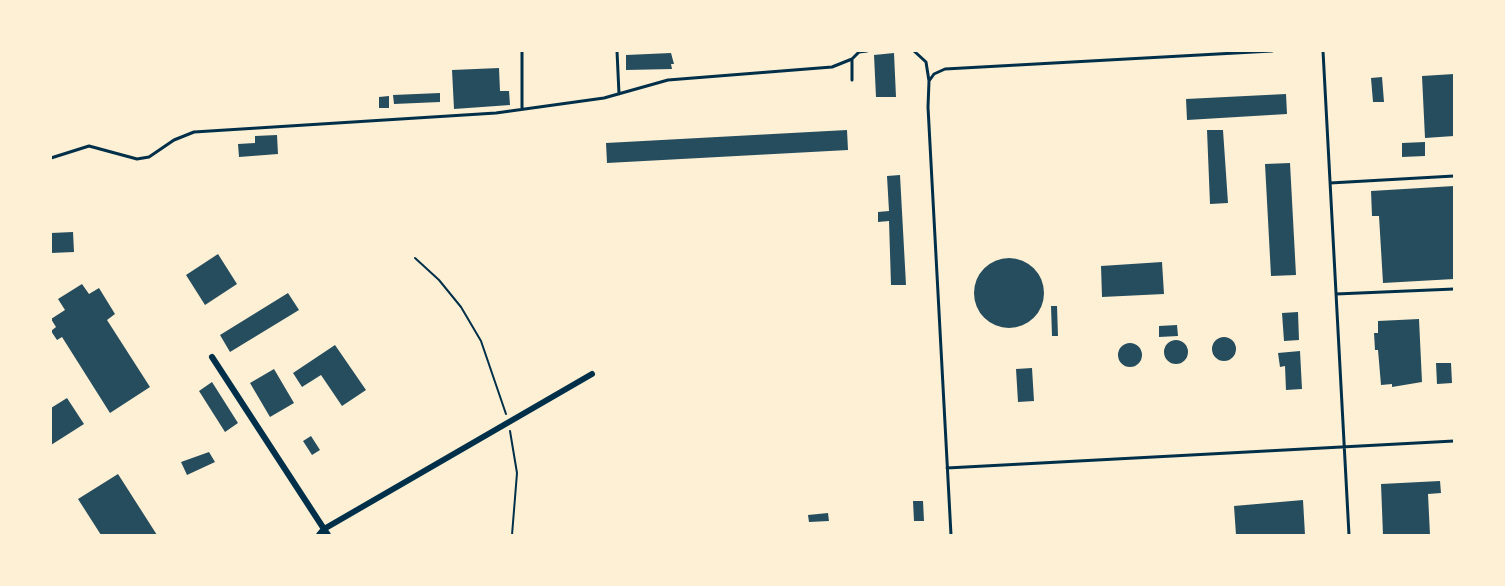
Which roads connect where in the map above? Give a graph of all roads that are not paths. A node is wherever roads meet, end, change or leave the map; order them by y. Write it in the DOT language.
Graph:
graph roads {
  1 [pos="522,51"];
  2 [pos="617,51"];
  3 [pos="867,51"];
  4 [pos="914,51"];
  5 [pos="1272,51"];
  6 [pos="1323,51"];
  7 [pos="852,59"];
  8 [pos="852,80"];
  9 [pos="929,81"];
  10 [pos="619,94"];
  11 [pos="522,108"];
  12 [pos="51,158"];
  13 [pos="1454,176"];
  14 [pos="1330,183"];
  15 [pos="1454,289"];
  16 [pos="1336,294"];
  17 [pos="212,357"];
  18 [pos="592,374"];
  19 [pos="1454,441"];
  20 [pos="1344,447"];
  21 [pos="947,468"];
  22 [pos="326,532"];
  23 [pos="319,535"];
  24 [pos="951,535"];
  25 [pos="1349,535"];
  1 -- 11 [label="lane"];
  2 -- 10 [label="lane"];
  3 -- 7 [label="lane"];
  4 -- 9 [label="lane"];
  5 -- 9 [label="lane"];
  6 -- 14 [label="lane"];
  7 -- 8 [label="lane"];
  7 -- 10 [label="lane"];
  9 -- 21 [label="lane"];
  10 -- 11 [label="lane"];
  11 -- 12 [label="lane"];
  13 -- 14 [label="lane"];
  14 -- 16 [label="lane"];
  15 -- 16 [label="lane"];
  16 -- 20 [label="lane"];
  17 -- 22 [label="street"];
  18 -- 22 [label="street"];
  19 -- 20 [label="lane"];
  20 -- 21 [label="lane"];
  20 -- 25 [label="lane"];
  21 -- 24 [label="lane"];
  22 -- 23 [label="street"];
}
